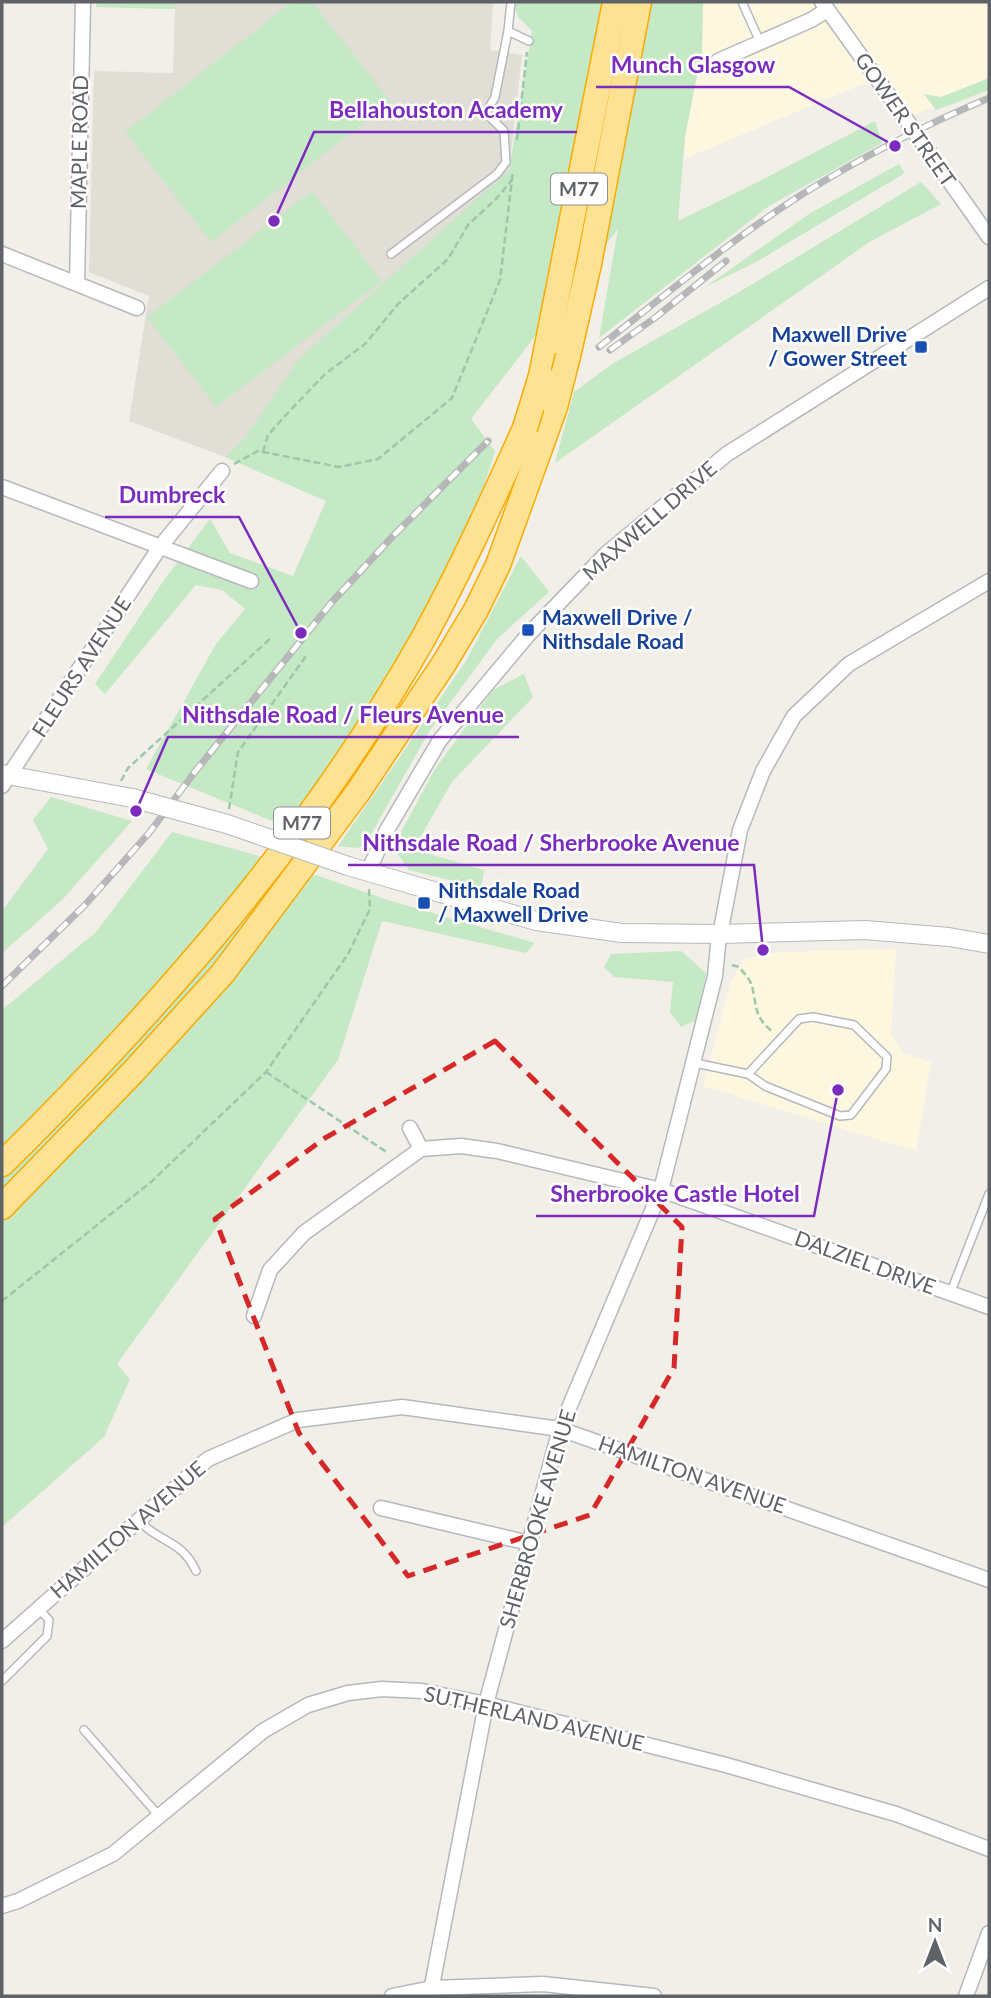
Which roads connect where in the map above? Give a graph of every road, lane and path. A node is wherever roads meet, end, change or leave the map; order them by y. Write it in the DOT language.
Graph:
graph roads {
  1 [pos="83,2"];
  2 [pos="511,2"];
  3 [pos="615,2"];
  4 [pos="639,2"];
  5 [pos="647,2"];
  6 [pos="742,2"];
  7 [pos="824,6"];
  8 [pos="508,31"];
  9 [pos="529,41"];
  10 [pos="760,42"];
  11 [pos="718,61"];
  12 [pos="625,76"];
  13 [pos="516,152"];
  14 [pos="514,166"];
  15 [pos="512,180"];
  16 [pos="989,237"];
  17 [pos="2,254"];
  18 [pos="391,254"];
  19 [pos="77,283"];
  20 [pos="989,288"];
  21 [pos="137,308"];
  22 [pos="263,452"];
  23 [pos="222,471"];
  24 [pos="2,487"];
  25 [pos="160,547"];
  26 [pos="251,581"];
  27 [pos="989,581"];
  28 [pos="271,638"];
  29 [pos="306,656"];
  30 [pos="5,778"];
  31 [pos="119,784"];
  32 [pos="229,812"];
  33 [pos="368,872"];
  34 [pos="721,934"];
  35 [pos="989,944"];
  36 [pos="717,961"];
  37 [pos="781,1038"];
  38 [pos="118,1045"];
  39 [pos="695,1063"];
  40 [pos="266,1072"];
  41 [pos="748,1074"];
  42 [pos="410,1128"];
  43 [pos="421,1149"];
  44 [pos="2,1152"];
  45 [pos="403,1163"];
  46 [pos="2,1164"];
  47 [pos="661,1190"];
  48 [pos="989,1194"];
  49 [pos="2,1207"];
  50 [pos="950,1294"];
  51 [pos="2,1301"];
  52 [pos="989,1307"];
  53 [pos="254,1316"];
  54 [pos="560,1429"];
  55 [pos="381,1508"];
  56 [pos="138,1520"];
  57 [pos="529,1543"];
  58 [pos="196,1571"];
  59 [pos="989,1580"];
  60 [pos="38,1608"];
  61 [pos="2,1641"];
  62 [pos="2,1681"];
  63 [pos="486,1704"];
  64 [pos="83,1730"];
  65 [pos="159,1816"];
  66 [pos="989,1849"];
  67 [pos="2,1906"];
  68 [pos="989,1933"];
  69 [pos="431,1992"];
  70 [pos="619,1994"];
  71 [pos="391,1996"];
  72 [pos="654,1996"];
  73 [pos="966,1996"];
  1 -- 19 [label="street, MAPLE ROAD"];
  2 -- 8 [label="lane"];
  3 -- 38 [label="highway, M77, bridge"];
  4 -- 12 [label="highway, M77"];
  5 -- 12 [label="highway, M77"];
  6 -- 10 [label="lane"];
  7 -- 10 [label="street"];
  7 -- 16 [label="street, GOWER STREET, bridge"];
  8 -- 9 [label="lane"];
  8 -- 18 [label="lane"];
  9 -- 13 [label="path"];
  10 -- 11 [label="street"];
  12 -- 49 [label="highway, M77, bridge"];
  14 -- 15 [label="path"];
  15 -- 22 [label="path"];
  15 -- 22 [label="path"];
  17 -- 19 [label="street"];
  19 -- 21 [label="street"];
  20 -- 33 [label="street, MAXWELL DRIVE"];
  22 -- 23 [label="path"];
  23 -- 25 [label="street, FLEURS AVENUE"];
  24 -- 25 [label="street"];
  25 -- 26 [label="street"];
  25 -- 30 [label="street, FLEURS AVENUE"];
  27 -- 34 [label="street, SHERBROOKE AVENUE"];
  28 -- 31 [label="path"];
  29 -- 32 [label="path"];
  30 -- 33 [label="street, bridge"];
  33 -- 34 [label="street"];
  33 -- 40 [label="path"];
  34 -- 35 [label="street"];
  34 -- 36 [label="street, SHERBROOKE AVENUE"];
  36 -- 37 [label="path"];
  36 -- 39 [label="street, SHERBROOKE AVENUE"];
  37 -- 41 [label="lane"];
  37 -- 41 [label="lane"];
  38 -- 44 [label="highway, M77"];
  38 -- 46 [label="highway, M77"];
  39 -- 41 [label="lane"];
  39 -- 47 [label="street, SHERBROOKE AVENUE"];
  40 -- 45 [label="path"];
  40 -- 51 [label="path"];
  42 -- 43 [label="street"];
  43 -- 45 [label="street"];
  43 -- 47 [label="street, DALZIEL DRIVE"];
  45 -- 53 [label="street"];
  47 -- 50 [label="street, DALZIEL DRIVE"];
  47 -- 54 [label="street, SHERBROOKE AVENUE"];
  48 -- 50 [label="lane"];
  50 -- 52 [label="street, DALZIEL DRIVE"];
  54 -- 56 [label="street, HAMILTON AVENUE"];
  54 -- 57 [label="street, SHERBROOKE AVENUE"];
  54 -- 59 [label="street, HAMILTON AVENUE"];
  55 -- 57 [label="street"];
  56 -- 58 [label="lane"];
  56 -- 60 [label="street, HAMILTON AVENUE"];
  57 -- 63 [label="street, SHERBROOKE AVENUE"];
  60 -- 61 [label="street, HAMILTON AVENUE"];
  60 -- 62 [label="lane"];
  63 -- 65 [label="street, SUTHERLAND AVENUE"];
  63 -- 66 [label="street, SUTHERLAND AVENUE"];
  63 -- 69 [label="street, SHERBROOKE AVENUE"];
  64 -- 65 [label="lane"];
  65 -- 67 [label="street, SUTHERLAND AVENUE"];
  68 -- 73 [label="street"];
  69 -- 70 [label="street"];
  69 -- 71 [label="street"];
  70 -- 72 [label="street"];
}
